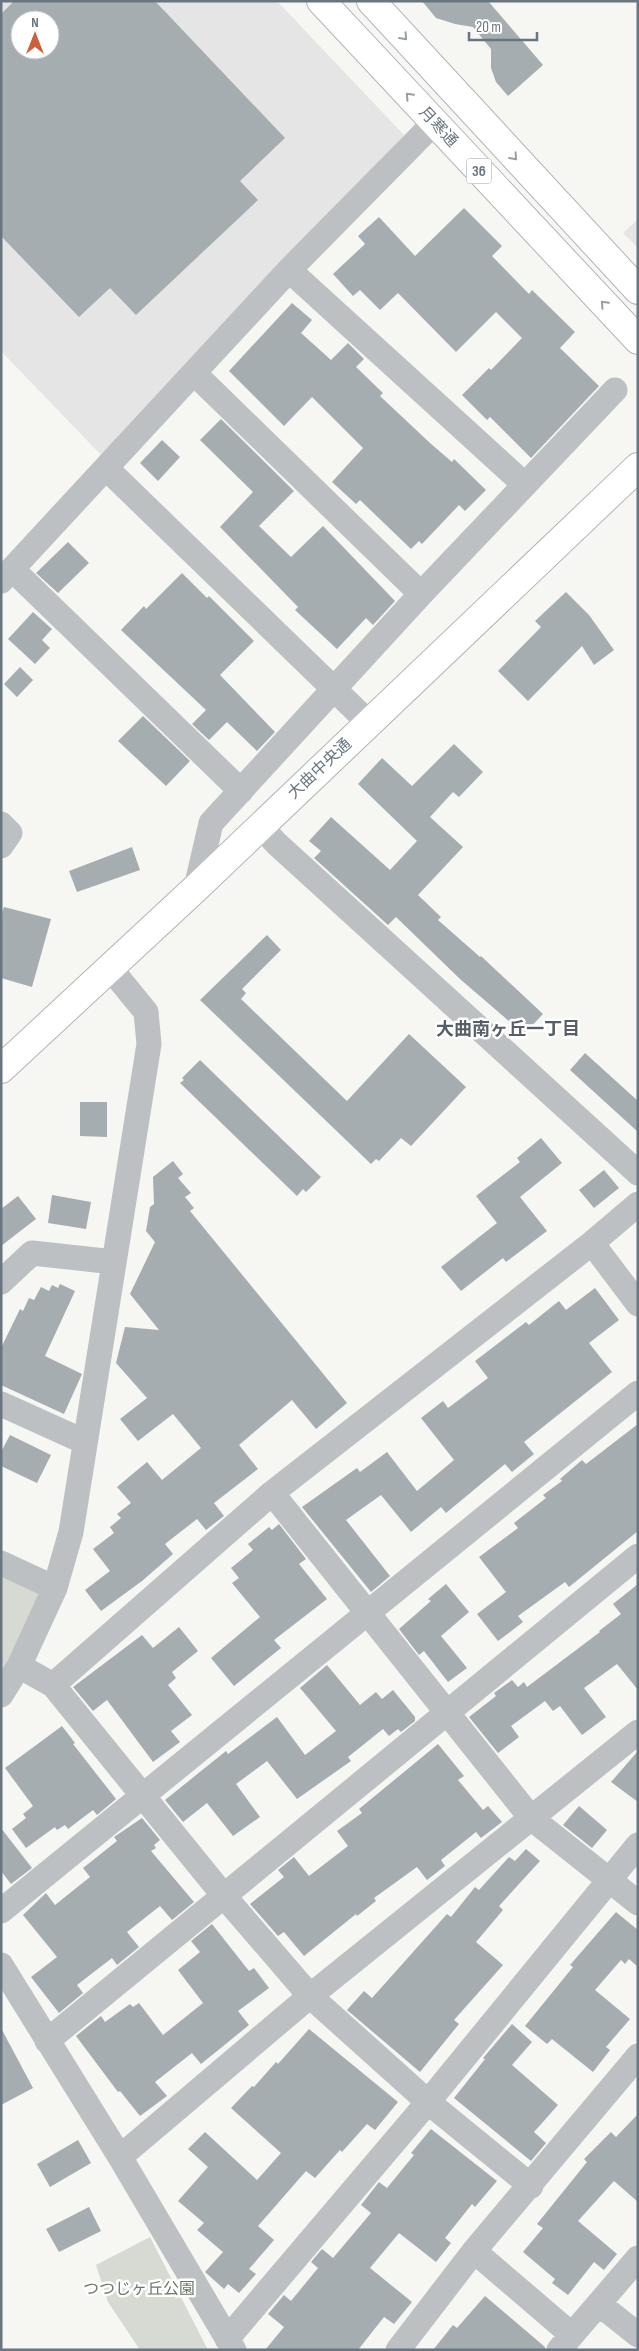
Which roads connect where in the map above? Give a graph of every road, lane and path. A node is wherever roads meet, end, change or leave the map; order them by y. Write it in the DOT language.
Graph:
graph roads {
  1 [pos="321,1"];
  2 [pos="371,1"];
  3 [pos="434,123"];
  4 [pos="289,270"];
  5 [pos="638,290"];
  6 [pos="638,340"];
  7 [pos="194,373"];
  8 [pos="616,390"];
  9 [pos="638,467"];
  10 [pos="106,468"];
  11 [pos="524,484"];
  12 [pos="6,575"];
  13 [pos="421,594"];
  14 [pos="333,690"];
  15 [pos="369,723"];
  16 [pos="241,791"];
  17 [pos="1,824"];
  18 [pos="260,826"];
  19 [pos="1,846"];
  20 [pos="196,888"];
  21 [pos="110,968"];
  22 [pos="5,1057"];
  23 [pos="638,1173"];
  24 [pos="638,1204"];
  25 [pos="592,1243"];
  26 [pos="114,1262"];
  27 [pos="1,1282"];
  28 [pos="638,1304"];
  29 [pos="638,1393"];
  30 [pos="1,1404"];
  31 [pos="85,1442"];
  32 [pos="272,1493"];
  33 [pos="638,1556"];
  34 [pos="1,1563"];
  35 [pos="55,1588"];
  36 [pos="368,1614"];
  37 [pos="19,1666"];
  38 [pos="54,1684"];
  39 [pos="1,1695"];
  40 [pos="448,1713"];
  41 [pos="638,1732"];
  42 [pos="143,1796"];
  43 [pos="531,1818"];
  44 [pos="638,1845"];
  45 [pos="609,1879"];
  46 [pos="224,1896"];
  47 [pos="638,1903"];
  48 [pos="1,1911"];
  49 [pos="1,1965"];
  50 [pos="310,1996"];
  51 [pos="48,2041"];
  52 [pos="638,2056"];
  53 [pos="428,2102"];
  54 [pos="120,2157"];
  55 [pos="531,2186"];
  56 [pos="474,2251"];
  57 [pos="638,2258"];
  58 [pos="599,2304"];
  59 [pos="638,2336"];
  60 [pos="566,2342"];
  61 [pos="230,2345"];
  62 [pos="398,2350"];
  3 -- 1 [label="main road, 月寒通 / 36, one-way"];
  2 -- 5 [label="main road, 36, one-way"];
  3 -- 4 [label="street"];
  6 -- 3 [label="main road, 月寒通 / 36, one-way"];
  4 -- 7 [label="street"];
  4 -- 11 [label="street"];
  7 -- 10 [label="street"];
  7 -- 13 [label="street"];
  8 -- 11 [label="street"];
  9 -- 15 [label="main road, 大曲中央通"];
  10 -- 12 [label="street"];
  10 -- 14 [label="street"];
  11 -- 13 [label="street"];
  12 -- 16 [label="street"];
  13 -- 14 [label="street"];
  14 -- 15 [label="street"];
  14 -- 16 [label="street"];
  15 -- 18 [label="main road, 大曲中央通"];
  16 -- 20 [label="street"];
  17 -- 19 [label="street"];
  18 -- 20 [label="main road, 大曲中央通"];
  18 -- 23 [label="street"];
  20 -- 21 [label="main road, 大曲中央通"];
  21 -- 22 [label="main road, 大曲中央通"];
  21 -- 26 [label="street"];
  24 -- 25 [label="street"];
  25 -- 28 [label="street"];
  25 -- 32 [label="street"];
  26 -- 27 [label="street"];
  26 -- 31 [label="street"];
  29 -- 36 [label="street"];
  30 -- 31 [label="street"];
  31 -- 35 [label="street"];
  32 -- 36 [label="street"];
  32 -- 38 [label="street"];
  33 -- 40 [label="street"];
  34 -- 35 [label="street"];
  35 -- 37 [label="street"];
  36 -- 40 [label="street"];
  36 -- 42 [label="street"];
  37 -- 38 [label="street"];
  37 -- 39 [label="street"];
  38 -- 42 [label="street"];
  40 -- 43 [label="street"];
  40 -- 46 [label="street"];
  41 -- 43 [label="street"];
  42 -- 46 [label="street"];
  42 -- 48 [label="street"];
  43 -- 45 [label="street"];
  43 -- 50 [label="street"];
  44 -- 45 [label="street"];
  45 -- 47 [label="street"];
  45 -- 53 [label="street"];
  46 -- 50 [label="street"];
  46 -- 51 [label="street"];
  49 -- 51 [label="street"];
  50 -- 53 [label="street"];
  50 -- 54 [label="street"];
  51 -- 54 [label="street"];
  52 -- 55 [label="street"];
  53 -- 55 [label="street"];
  53 -- 61 [label="street"];
  54 -- 61 [label="street"];
  55 -- 56 [label="street"];
  56 -- 60 [label="street"];
  56 -- 62 [label="street"];
  57 -- 58 [label="street"];
  58 -- 59 [label="street"];
  58 -- 60 [label="street"];
}
